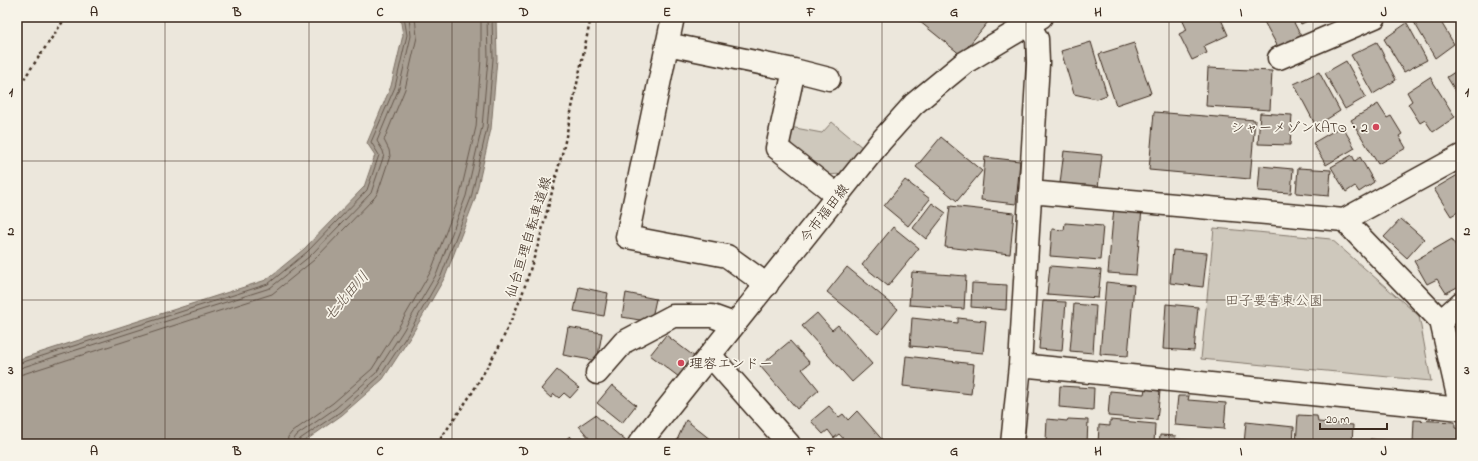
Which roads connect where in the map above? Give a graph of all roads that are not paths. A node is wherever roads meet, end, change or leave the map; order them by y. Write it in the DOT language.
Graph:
graph roads {
  1 [pos="673,17"];
  2 [pos="1376,17"];
  3 [pos="1035,20"];
  4 [pos="1340,24"];
  5 [pos="667,44"];
  6 [pos="1279,58"];
  7 [pos="794,70"];
  8 [pos="830,78"];
  9 [pos="1461,156"];
  10 [pos="1030,192"];
  11 [pos="837,195"];
  12 [pos="1344,220"];
  13 [pos="767,285"];
  14 [pos="1461,303"];
  15 [pos="1441,322"];
  16 [pos="734,324"];
  17 [pos="710,355"];
  18 [pos="1020,365"];
  19 [pos="597,373"];
  20 [pos="1461,409"];
  21 [pos="639,444"];
  22 [pos="788,444"];
  23 [pos="1012,444"];
  1 -- 5 [label="street"];
  2 -- 4 [label="street"];
  3 -- 10 [label="street"];
  3 -- 11 [label="street, 今市福田線"];
  4 -- 6 [label="street"];
  5 -- 7 [label="street"];
  5 -- 13 [label="street"];
  7 -- 8 [label="street"];
  7 -- 11 [label="street"];
  9 -- 12 [label="street"];
  10 -- 12 [label="street"];
  10 -- 18 [label="street"];
  11 -- 13 [label="street, 今市福田線"];
  12 -- 15 [label="street"];
  13 -- 16 [label="street, 今市福田線"];
  14 -- 15 [label="street"];
  15 -- 20 [label="street"];
  16 -- 17 [label="street, 今市福田線"];
  16 -- 19 [label="street"];
  17 -- 21 [label="street, 今市福田線"];
  17 -- 22 [label="street"];
  18 -- 20 [label="street"];
  18 -- 23 [label="street"];
}
